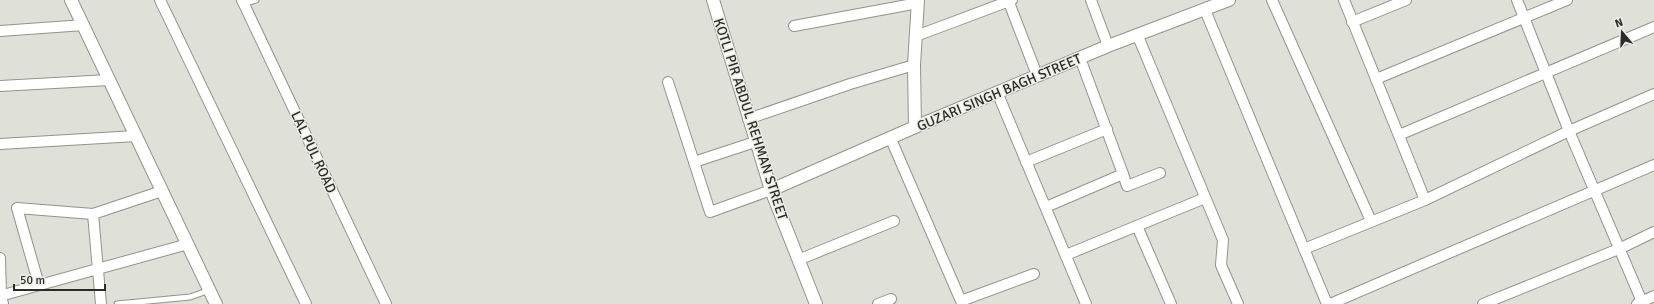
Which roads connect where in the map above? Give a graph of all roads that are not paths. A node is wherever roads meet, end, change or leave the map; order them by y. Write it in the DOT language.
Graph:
graph roads {
  1 [pos="71,0"];
  2 [pos="160,0"];
  3 [pos="256,0"];
  4 [pos="713,0"];
  5 [pos="1009,0"];
  6 [pos="1091,0"];
  7 [pos="1229,0"];
  8 [pos="1272,0"];
  9 [pos="1344,0"];
  10 [pos="1406,0"];
  11 [pos="1517,0"];
  12 [pos="1567,0"];
  13 [pos="243,2"];
  14 [pos="918,2"];
  15 [pos="1205,10"];
  16 [pos="1525,19"];
  17 [pos="1352,22"];
  18 [pos="84,25"];
  19 [pos="794,26"];
  20 [pos="1654,27"];
  21 [pos="0,31"];
  22 [pos="1137,34"];
  23 [pos="916,36"];
  24 [pos="1108,46"];
  25 [pos="1080,58"];
  26 [pos="914,65"];
  27 [pos="1547,72"];
  28 [pos="1037,75"];
  29 [pos="1376,79"];
  30 [pos="109,80"];
  31 [pos="668,82"];
  32 [pos="0,86"];
  33 [pos="997,92"];
  34 [pos="1654,94"];
  35 [pos="748,119"];
  36 [pos="915,126"];
  37 [pos="1106,129"];
  38 [pos="1569,131"];
  39 [pos="1399,135"];
  40 [pos="136,136"];
  41 [pos="890,137"];
  42 [pos="755,142"];
  43 [pos="0,144"];
  44 [pos="694,162"];
  45 [pos="1026,162"];
  46 [pos="1654,165"];
  47 [pos="1160,173"];
  48 [pos="1124,174"];
  49 [pos="770,190"];
  50 [pos="162,191"];
  51 [pos="1595,192"];
  52 [pos="1205,198"];
  53 [pos="1425,200"];
  54 [pos="1046,207"];
  55 [pos="93,214"];
  56 [pos="894,221"];
  57 [pos="1371,221"];
  58 [pos="1137,226"];
  59 [pos="1654,232"];
  60 [pos="188,244"];
  61 [pos="1621,248"];
  62 [pos="1304,249"];
  63 [pos="1066,255"];
  64 [pos="0,258"];
  65 [pos="798,260"];
  66 [pos="98,268"];
  67 [pos="1034,274"];
  68 [pos="39,285"];
  69 [pos="210,290"];
  70 [pos="1654,296"];
  71 [pos="1,298"];
  72 [pos="892,301"];
  73 [pos="1641,303"];
  74 [pos="101,304"];
  75 [pos="117,304"];
  76 [pos="216,304"];
  77 [pos="306,304"];
  78 [pos="386,304"];
  79 [pos="816,304"];
  80 [pos="878,304"];
  81 [pos="1086,304"];
  82 [pos="1171,304"];
  83 [pos="1238,304"];
  84 [pos="1327,304"];
  85 [pos="1330,304"];
  86 [pos="1483,304"];
  1 -- 18 [label="street"];
  2 -- 77 [label="street"];
  3 -- 13 [label="lane"];
  4 -- 35 [label="street, KOTLI PIR ABDUL REHMAN STREET"];
  5 -- 23 [label="street"];
  5 -- 28 [label="street"];
  6 -- 24 [label="street"];
  7 -- 15 [label="street, GUZARI SINGH BAGH STREET"];
  8 -- 57 [label="street"];
  9 -- 17 [label="street"];
  10 -- 17 [label="street"];
  11 -- 16 [label="street"];
  12 -- 16 [label="street"];
  13 -- 78 [label="street, LAL PUL ROAD"];
  14 -- 19 [label="street"];
  14 -- 23 [label="street"];
  15 -- 22 [label="street, GUZARI SINGH BAGH STREET"];
  15 -- 62 [label="street"];
  16 -- 27 [label="street"];
  16 -- 29 [label="street"];
  17 -- 29 [label="street"];
  18 -- 21 [label="street"];
  18 -- 30 [label="street"];
  20 -- 27 [label="street"];
  22 -- 24 [label="street, GUZARI SINGH BAGH STREET"];
  22 -- 52 [label="street"];
  23 -- 26 [label="street"];
  24 -- 25 [label="street, GUZARI SINGH BAGH STREET"];
  25 -- 28 [label="street, GUZARI SINGH BAGH STREET"];
  25 -- 37 [label="street"];
  26 -- 35 [label="street"];
  26 -- 36 [label="street"];
  27 -- 38 [label="street"];
  27 -- 39 [label="street"];
  28 -- 33 [label="street, GUZARI SINGH BAGH STREET"];
  29 -- 39 [label="street"];
  30 -- 32 [label="street"];
  30 -- 40 [label="street"];
  31 -- 44 [label="street"];
  33 -- 36 [label="street, GUZARI SINGH BAGH STREET"];
  33 -- 45 [label="street"];
  34 -- 38 [label="street"];
  35 -- 42 [label="street, KOTLI PIR ABDUL REHMAN STREET"];
  36 -- 41 [label="street, GUZARI SINGH BAGH STREET"];
  37 -- 45 [label="street"];
  37 -- 48 [label="street"];
  38 -- 51 [label="street"];
  38 -- 53 [label="street"];
  39 -- 53 [label="street"];
  40 -- 43 [label="street"];
  40 -- 50 [label="street"];
  41 -- 49 [label="street, GUZARI SINGH BAGH STREET"];
  41 -- 67 [label="street"];
  42 -- 44 [label="street"];
  42 -- 49 [label="street, KOTLI PIR ABDUL REHMAN STREET"];
  44 -- 49 [label="street"];
  45 -- 54 [label="street"];
  46 -- 51 [label="street"];
  47 -- 48 [label="street"];
  48 -- 54 [label="street"];
  49 -- 65 [label="street, KOTLI PIR ABDUL REHMAN STREET"];
  50 -- 55 [label="street"];
  50 -- 60 [label="street"];
  51 -- 61 [label="street"];
  51 -- 85 [label="street"];
  52 -- 58 [label="street"];
  52 -- 83 [label="street"];
  53 -- 57 [label="street"];
  54 -- 63 [label="street"];
  55 -- 66 [label="street"];
  55 -- 68 [label="street"];
  56 -- 65 [label="street"];
  57 -- 62 [label="street"];
  58 -- 63 [label="street"];
  58 -- 82 [label="street"];
  59 -- 61 [label="street"];
  60 -- 66 [label="street"];
  60 -- 69 [label="street"];
  61 -- 73 [label="street"];
  61 -- 86 [label="street"];
  62 -- 84 [label="street"];
  63 -- 81 [label="street"];
  64 -- 71 [label="street"];
  65 -- 79 [label="street, KOTLI PIR ABDUL REHMAN STREET"];
  66 -- 68 [label="street"];
  66 -- 74 [label="street"];
  68 -- 71 [label="street"];
  69 -- 75 [label="lane"];
  69 -- 76 [label="street"];
  70 -- 73 [label="street"];
  72 -- 80 [label="street"];
}
